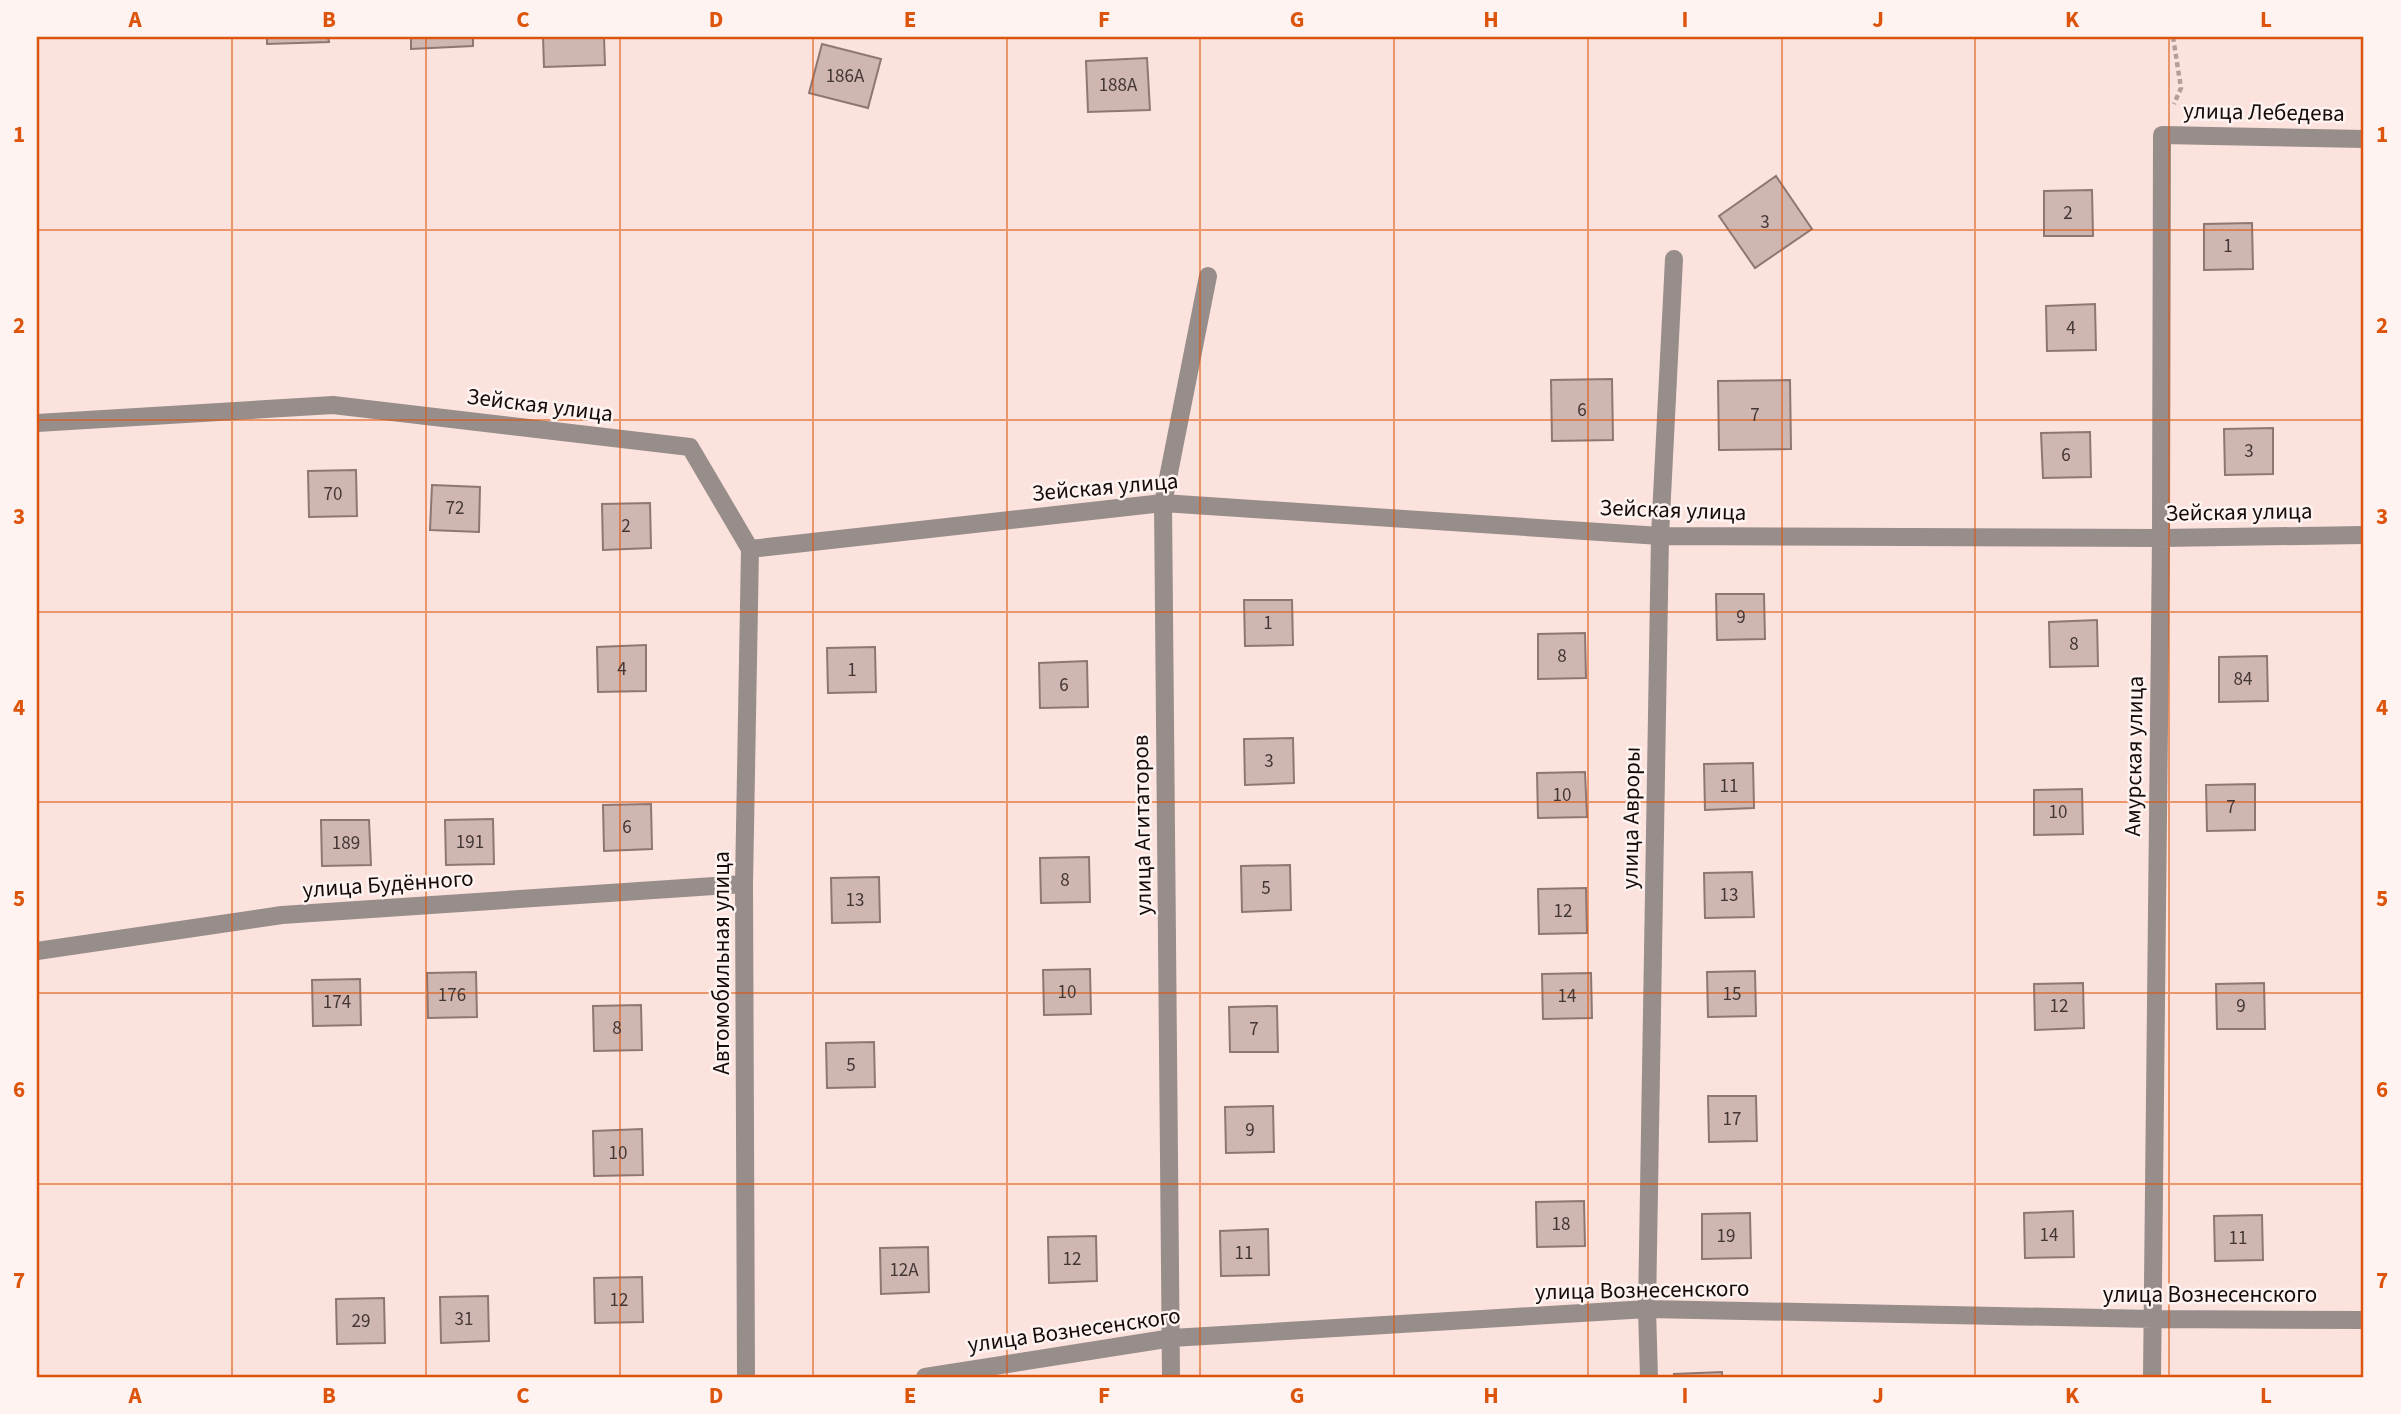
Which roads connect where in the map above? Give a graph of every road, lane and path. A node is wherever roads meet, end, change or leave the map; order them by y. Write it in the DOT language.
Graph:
graph roads {
  1 [pos="2173,37"];
  2 [pos="2162,135"];
  3 [pos="2364,139"];
  4 [pos="1674,260"];
  5 [pos="1208,276"];
  6 [pos="37,423"];
  7 [pos="1163,503"];
  8 [pos="2364,535"];
  9 [pos="1660,537"];
  10 [pos="2161,538"];
  11 [pos="750,549"];
  12 [pos="744,884"];
  13 [pos="37,951"];
  14 [pos="1647,1309"];
  15 [pos="2153,1319"];
  16 [pos="2364,1320"];
  17 [pos="1172,1338"];
  18 [pos="746,1377"];
  19 [pos="925,1377"];
  20 [pos="1171,1377"];
  21 [pos="1649,1377"];
  22 [pos="2152,1377"];
  1 -- 2 [label="path"];
  2 -- 3 [label="street, улица Лебедева"];
  2 -- 10 [label="street, Амурская улица"];
  4 -- 9 [label="street, улица Авроры"];
  5 -- 7 [label="street, улица Агитаторов"];
  6 -- 11 [label="street, Зейская улица"];
  7 -- 9 [label="street, Зейская улица"];
  7 -- 11 [label="street, Зейская улица"];
  7 -- 17 [label="street, улица Агитаторов"];
  8 -- 10 [label="street, Зейская улица"];
  9 -- 10 [label="street, Зейская улица"];
  9 -- 14 [label="street, улица Авроры"];
  10 -- 15 [label="street, Амурская улица"];
  11 -- 12 [label="street, Автомобильная улица"];
  12 -- 13 [label="street, улица Будённого"];
  12 -- 18 [label="street, Автомобильная улица"];
  14 -- 15 [label="street, улица Вознесенского"];
  14 -- 17 [label="street, улица Вознесенского"];
  14 -- 21 [label="street, улица Авроры"];
  15 -- 16 [label="street, улица Вознесенского"];
  15 -- 22 [label="street, Амурская улица"];
  17 -- 19 [label="street, улица Вознесенского"];
  17 -- 20 [label="street, улица Агитаторов"];
}
